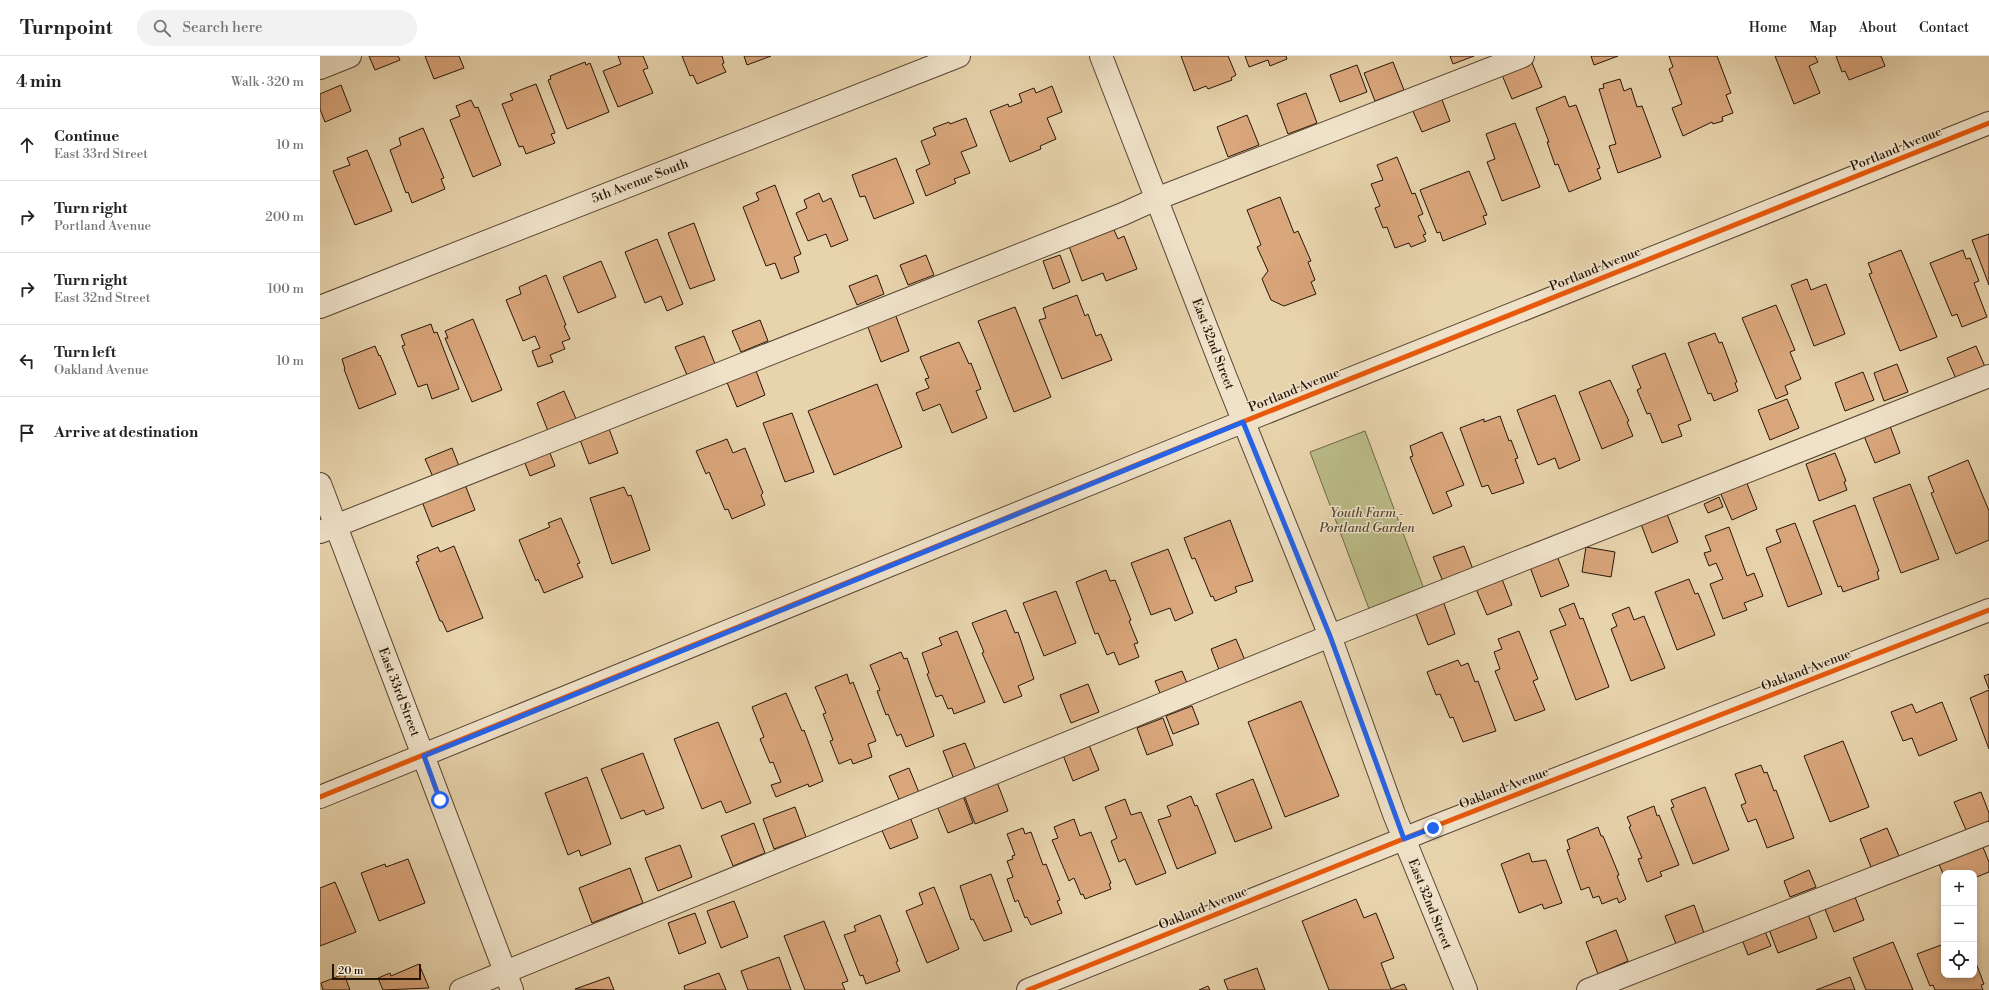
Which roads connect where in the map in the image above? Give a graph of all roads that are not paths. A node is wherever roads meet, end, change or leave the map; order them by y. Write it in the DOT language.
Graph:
graph roads {
  1 [pos="350,56"];
  2 [pos="959,56"];
  3 [pos="1101,56"];
  4 [pos="1523,56"];
  5 [pos="320,68"];
  6 [pos="1989,123"];
  7 [pos="1156,199"];
  8 [pos="320,307"];
  9 [pos="1989,376"];
  10 [pos="1243,422"];
  11 [pos="320,484"];
  12 [pos="328,529"];
  13 [pos="1989,610"];
  14 [pos="1330,636"];
  15 [pos="424,756"];
  16 [pos="320,797"];
  17 [pos="1989,833"];
  18 [pos="1404,839"];
  19 [pos="509,981"];
  20 [pos="461,990"];
  21 [pos="1028,990"];
  22 [pos="1466,990"];
  23 [pos="1588,990"];
  1 -- 5 [label="street"];
  2 -- 8 [label="street, 5th Avenue South"];
  3 -- 7 [label="street, East 32nd Street"];
  4 -- 7 [label="street"];
  6 -- 10 [label="street, Portland Avenue"];
  7 -- 10 [label="street, East 32nd Street"];
  7 -- 12 [label="street"];
  9 -- 14 [label="street"];
  10 -- 14 [label="street, East 32nd Street"];
  10 -- 15 [label="street, Portland Avenue"];
  11 -- 12 [label="street, East 33rd Street"];
  12 -- 15 [label="street, East 33rd Street"];
  13 -- 18 [label="street, Oakland Avenue"];
  14 -- 18 [label="street, East 32nd Street"];
  14 -- 19 [label="street"];
  15 -- 16 [label="street, Portland Avenue"];
  15 -- 19 [label="street, East 33rd Street"];
  17 -- 23 [label="street"];
  18 -- 21 [label="street, Oakland Avenue"];
  18 -- 22 [label="street, East 32nd Street"];
  19 -- 20 [label="street"];
}
